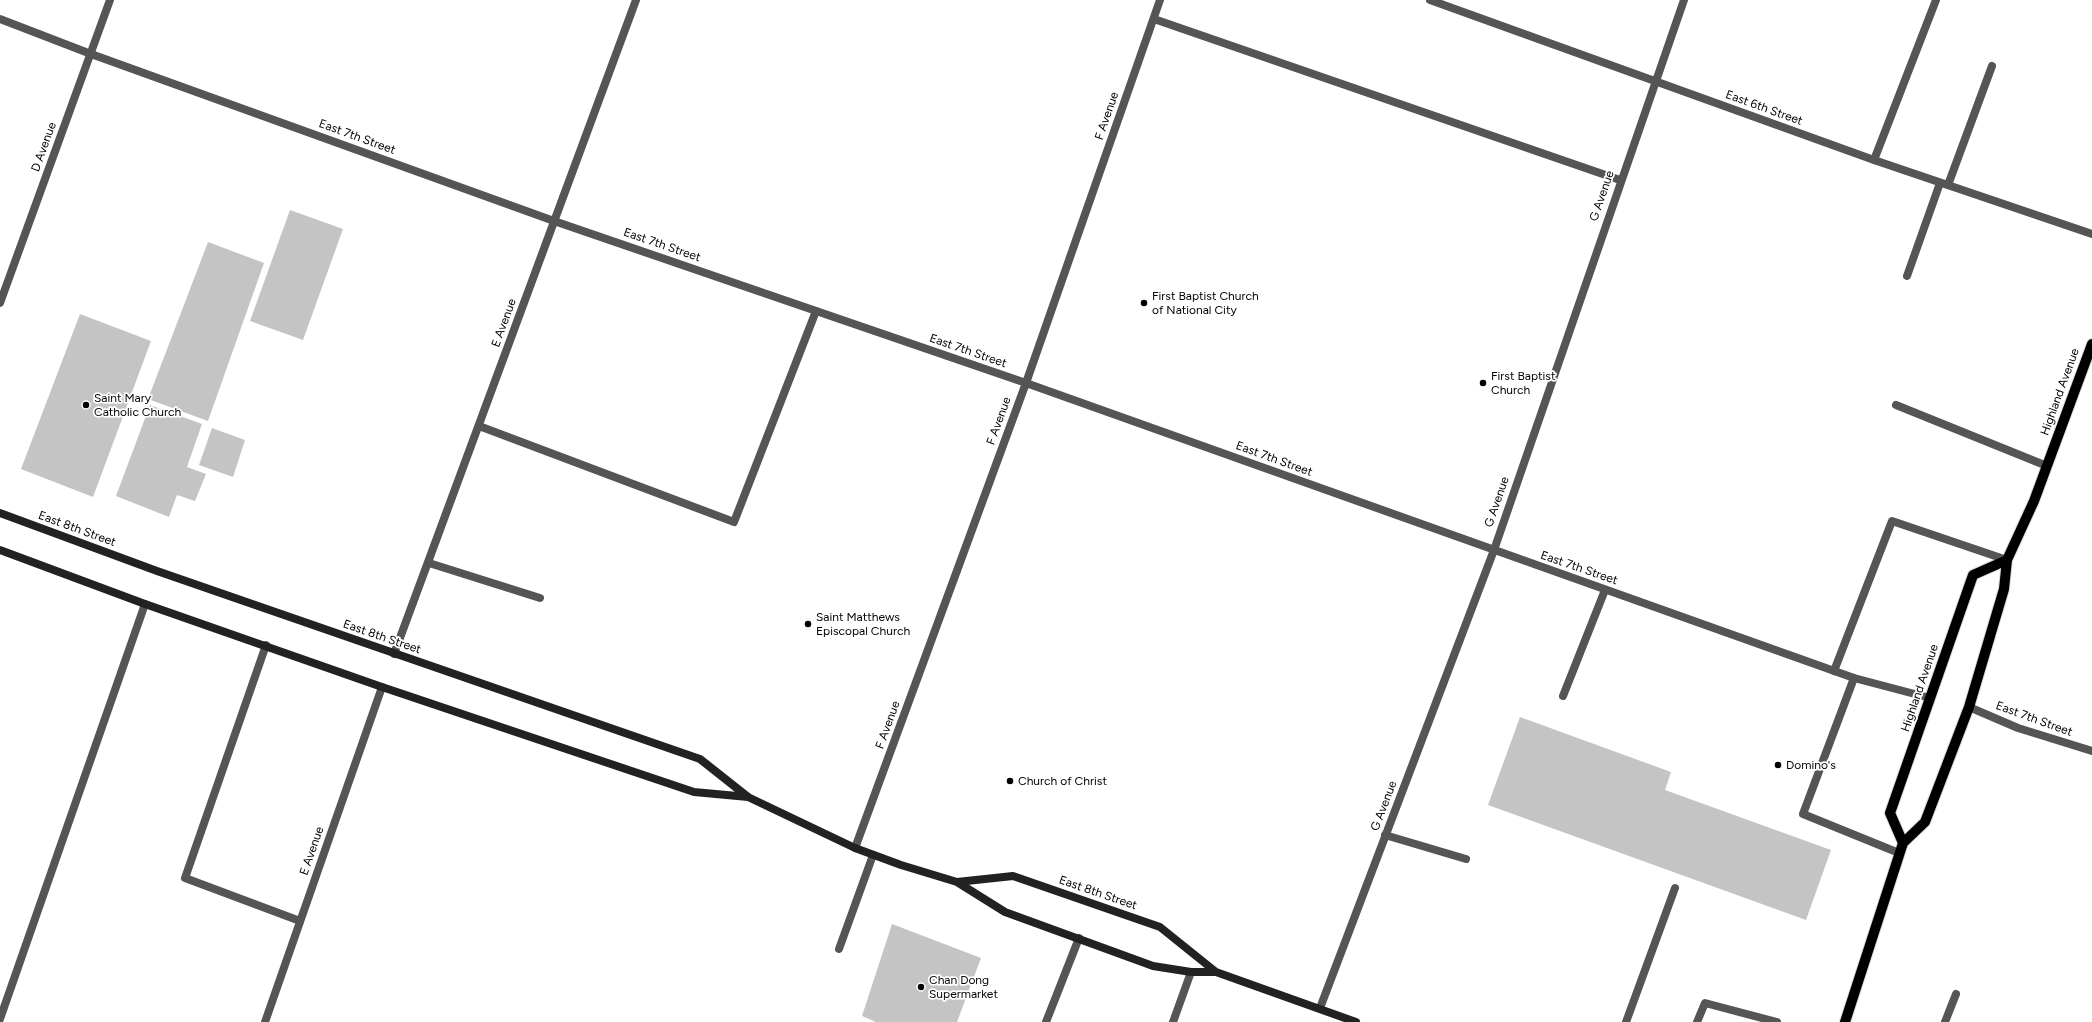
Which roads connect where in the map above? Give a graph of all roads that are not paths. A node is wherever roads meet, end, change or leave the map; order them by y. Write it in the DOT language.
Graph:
graph roads {
  1 [pos="110,0"];
  2 [pos="636,0"];
  3 [pos="1160,0"];
  4 [pos="1430,0"];
  5 [pos="1684,0"];
  6 [pos="1936,0"];
  7 [pos="1154,18"];
  8 [pos="0,19"];
  9 [pos="91,54"];
  10 [pos="1992,66"];
  11 [pos="1654,82"];
  12 [pos="1874,160"];
  13 [pos="1620,180"];
  14 [pos="1944,184"];
  15 [pos="554,221"];
  16 [pos="2092,234"];
  17 [pos="1907,276"];
  18 [pos="0,303"];
  19 [pos="816,311"];
  20 [pos="2092,344"];
  21 [pos="1026,383"];
  22 [pos="1896,405"];
  23 [pos="479,426"];
  24 [pos="2047,466"];
  25 [pos="0,513"];
  26 [pos="0,550"];
  27 [pos="1494,550"];
  28 [pos="2007,560"];
  29 [pos="428,563"];
  30 [pos="1605,590"];
  31 [pos="540,598"];
  32 [pos="145,604"];
  33 [pos="266,645"];
  34 [pos="394,654"];
  35 [pos="1834,671"];
  36 [pos="1854,678"];
  37 [pos="382,687"];
  38 [pos="1563,696"];
  39 [pos="1930,698"];
  40 [pos="1969,707"];
  41 [pos="2092,751"];
  42 [pos="748,797"];
  43 [pos="1386,836"];
  44 [pos="1903,843"];
  45 [pos="855,848"];
  46 [pos="1899,853"];
  47 [pos="872,855"];
  48 [pos="1466,859"];
  49 [pos="957,882"];
  50 [pos="1675,888"];
  51 [pos="300,921"];
  52 [pos="1079,938"];
  53 [pos="839,949"];
  54 [pos="1191,972"];
  55 [pos="1216,972"];
  56 [pos="1956,994"];
  57 [pos="1320,1008"];
  58 [pos="0,1019"];
  59 [pos="1347,1020"];
  60 [pos="265,1022"];
  61 [pos="1046,1022"];
  62 [pos="1174,1022"];
  63 [pos="1356,1022"];
  64 [pos="1626,1022"];
  65 [pos="1697,1022"];
  66 [pos="1777,1022"];
  67 [pos="1845,1022"];
  68 [pos="1945,1022"];
  1 -- 9 [label="street, D Avenue"];
  2 -- 15 [label="street, E Avenue"];
  3 -- 7 [label="street, F Avenue"];
  4 -- 11 [label="street, East 6th Street"];
  5 -- 11 [label="street, G Avenue"];
  6 -- 12 [label="street"];
  7 -- 13 [label="street"];
  7 -- 21 [label="street, F Avenue"];
  8 -- 9 [label="street, East 7th Street"];
  9 -- 15 [label="street, East 7th Street"];
  9 -- 18 [label="street, D Avenue"];
  10 -- 14 [label="street"];
  11 -- 12 [label="street, East 6th Street"];
  11 -- 13 [label="street, G Avenue"];
  12 -- 14 [label="street, East 6th Street"];
  13 -- 27 [label="street, G Avenue"];
  14 -- 16 [label="street, East 6th Street"];
  14 -- 17 [label="street"];
  15 -- 19 [label="street, East 7th Street"];
  15 -- 23 [label="street, E Avenue"];
  19 -- 21 [label="street, East 7th Street"];
  19 -- 23 [label="street"];
  20 -- 24 [label="main road, Highland Avenue"];
  21 -- 27 [label="street, East 7th Street"];
  21 -- 45 [label="street, F Avenue"];
  22 -- 24 [label="street"];
  23 -- 29 [label="street, E Avenue"];
  24 -- 28 [label="main road, Highland Avenue"];
  25 -- 34 [label="main road, East 8th Street"];
  26 -- 32 [label="main road, East 8th Street"];
  27 -- 30 [label="street, East 7th Street"];
  27 -- 43 [label="street, G Avenue"];
  28 -- 35 [label="street"];
  28 -- 39 [label="main road, Highland Avenue"];
  28 -- 40 [label="main road, Highland Avenue"];
  29 -- 31 [label="street"];
  29 -- 34 [label="street, E Avenue"];
  30 -- 35 [label="street, East 7th Street"];
  30 -- 38 [label="street"];
  32 -- 33 [label="main road, East 8th Street"];
  32 -- 58 [label="street"];
  33 -- 37 [label="main road, East 8th Street"];
  33 -- 51 [label="street"];
  34 -- 42 [label="main road, East 8th Street"];
  35 -- 36 [label="street, East 7th Street"];
  36 -- 39 [label="street, East 7th Street"];
  36 -- 46 [label="street"];
  37 -- 42 [label="main road, East 8th Street"];
  37 -- 51 [label="street, E Avenue"];
  39 -- 44 [label="main road, Highland Avenue"];
  40 -- 41 [label="street, East 7th Street"];
  40 -- 44 [label="main road, Highland Avenue"];
  42 -- 45 [label="main road, East 8th Street"];
  43 -- 48 [label="street"];
  43 -- 57 [label="street, G Avenue"];
  44 -- 46 [label="main road, Highland Avenue"];
  45 -- 47 [label="main road, East 8th Street"];
  46 -- 67 [label="main road, Highland Avenue"];
  47 -- 49 [label="main road, East 8th Street"];
  47 -- 53 [label="street"];
  49 -- 52 [label="main road, East 8th Street"];
  49 -- 55 [label="main road, East 8th Street"];
  50 -- 64 [label="street"];
  51 -- 60 [label="street, E Avenue"];
  52 -- 54 [label="main road, East 8th Street"];
  52 -- 61 [label="street"];
  54 -- 55 [label="main road, East 8th Street"];
  54 -- 62 [label="street"];
  55 -- 57 [label="main road, East 8th Street"];
  56 -- 68 [label="street"];
  57 -- 59 [label="main road, East 8th Street"];
  59 -- 63 [label="main road, East 8th Street"];
  65 -- 66 [label="street"];
}
